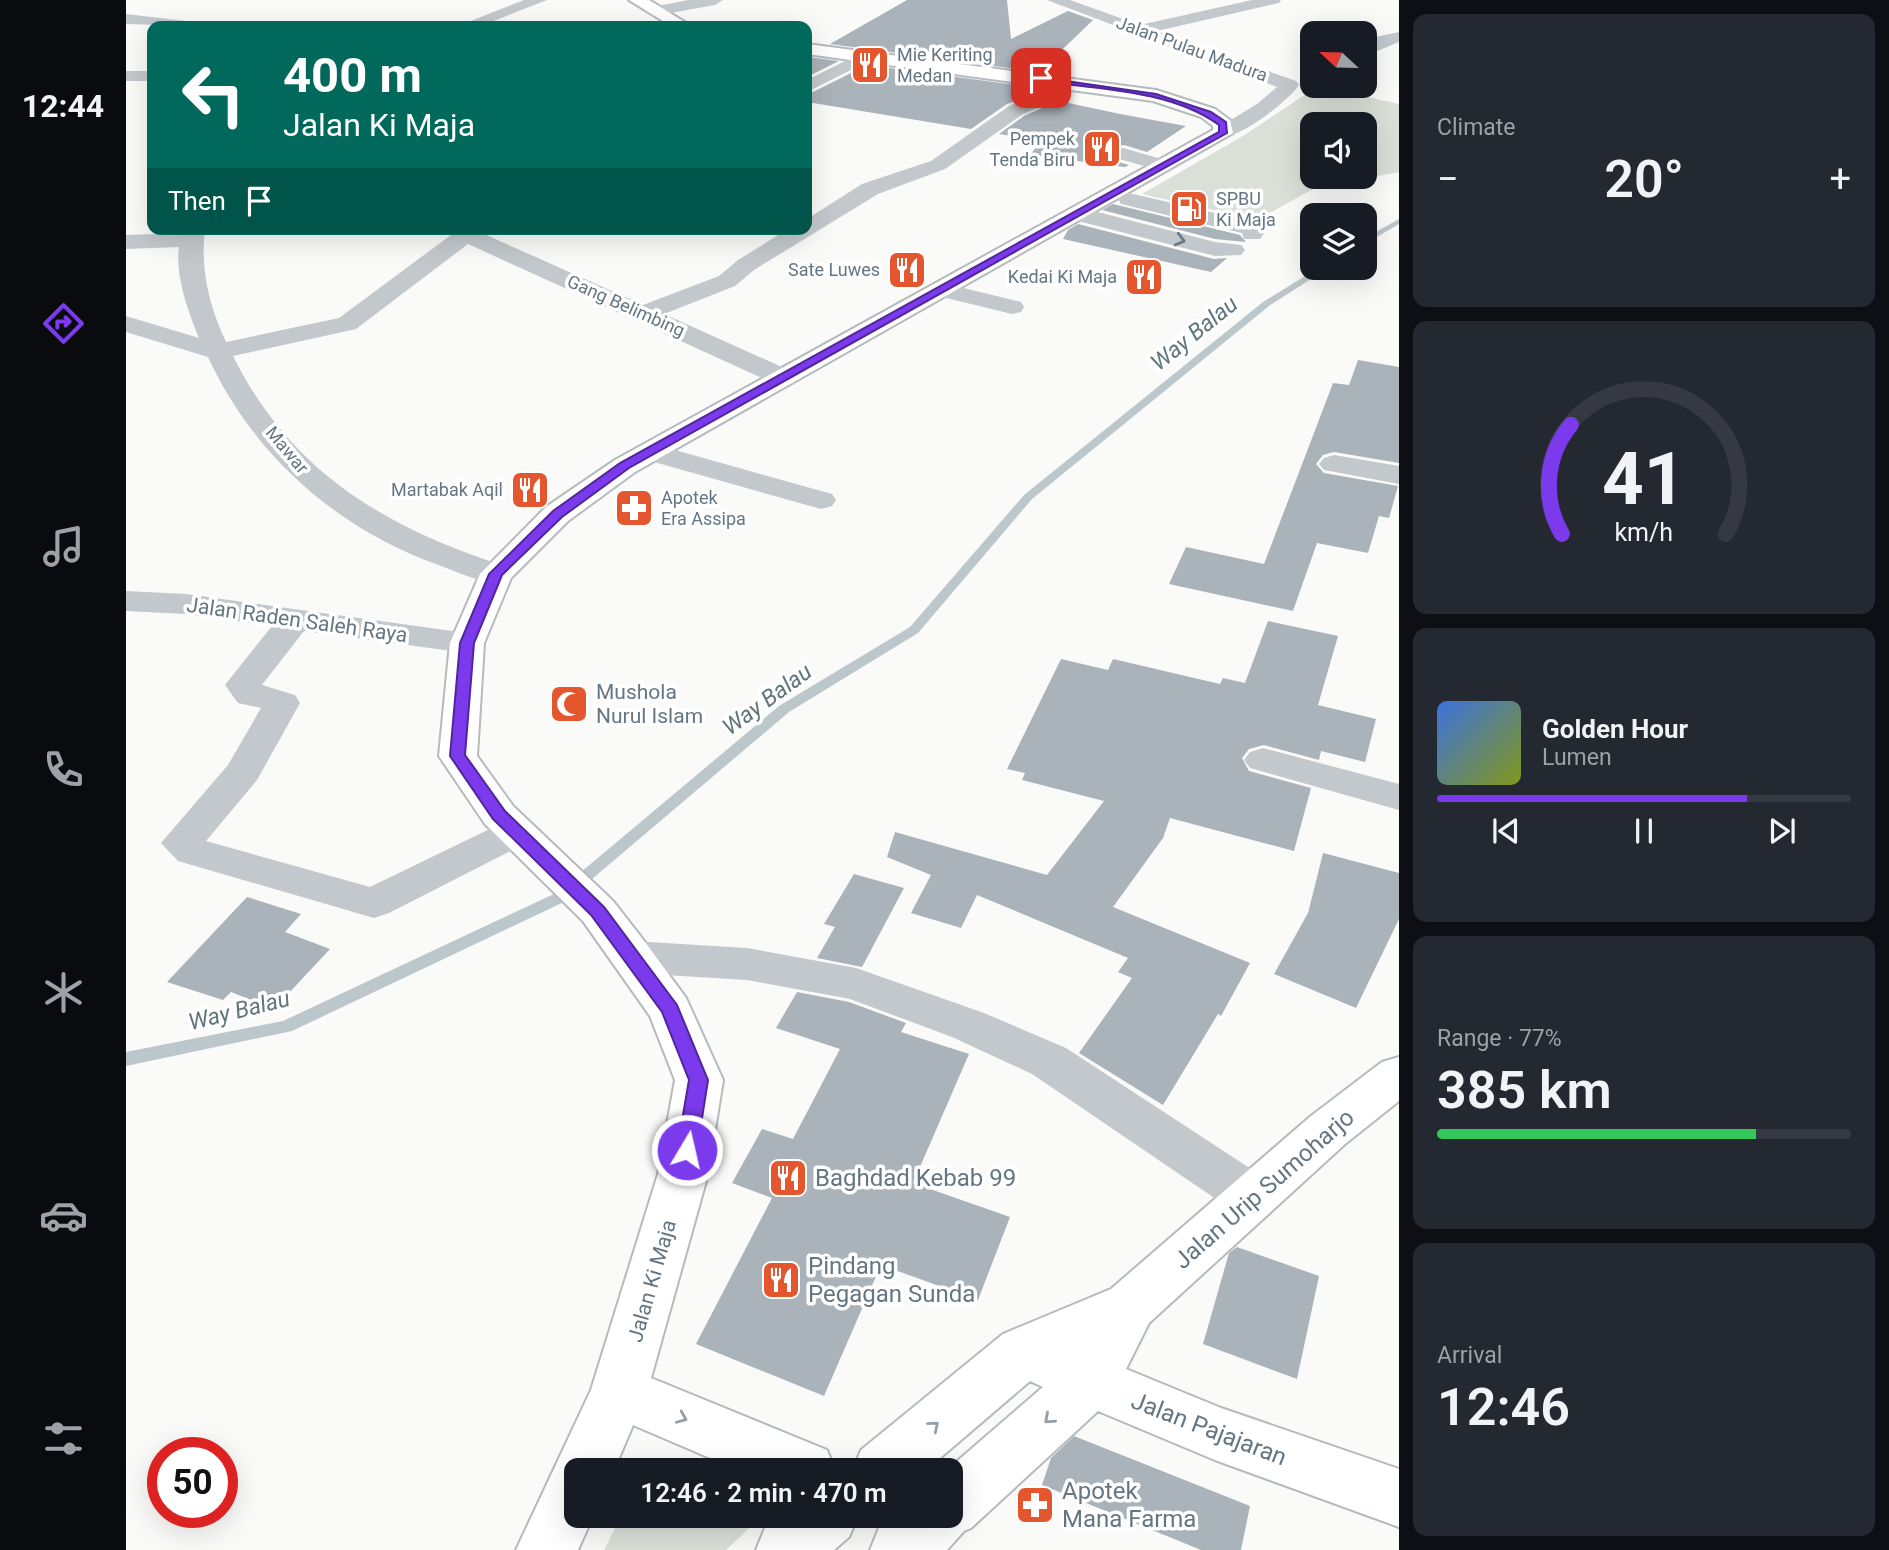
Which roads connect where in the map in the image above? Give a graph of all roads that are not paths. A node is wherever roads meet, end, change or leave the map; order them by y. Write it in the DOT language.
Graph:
graph roads {
  1 [pos="539,0"];
  2 [pos="637,0"];
  3 [pos="715,0"];
  4 [pos="1055,0"];
  5 [pos="1088,0"];
  6 [pos="1273,0"];
  7 [pos="653,10"];
  8 [pos="126,19"];
  9 [pos="147,21"];
  10 [pos="480,21"];
  11 [pos="670,21"];
  12 [pos="1120,22"];
  13 [pos="1142,30"];
  14 [pos="1399,37"];
  15 [pos="1377,44"];
  16 [pos="812,50"];
  17 [pos="865,56"];
  18 [pos="126,76"];
  19 [pos="147,76"];
  20 [pos="1300,81"];
  21 [pos="1078,83"];
  22 [pos="812,84"];
  23 [pos="1290,85"];
  24 [pos="1223,133"];
  25 [pos="1123,154"];
  26 [pos="1165,166"];
  27 [pos="1112,195"];
  28 [pos="1157,207"];
  29 [pos="1078,214"];
  30 [pos="812,224"];
  31 [pos="1128,226"];
  32 [pos="1251,234"];
  33 [pos="185,235"];
  34 [pos="193,235"];
  35 [pos="466,235"];
  36 [pos="476,235"];
  37 [pos="794,235"];
  38 [pos="126,242"];
  39 [pos="1233,250"];
  40 [pos="943,290"];
  41 [pos="1012,307"];
  42 [pos="643,314"];
  43 [pos="126,324"];
  44 [pos="217,352"];
  45 [pos="784,378"];
  46 [pos="650,452"];
  47 [pos="1334,464"];
  48 [pos="1399,475"];
  49 [pos="821,500"];
  50 [pos="496,574"];
  51 [pos="126,601"];
  52 [pos="295,620"];
  53 [pos="467,643"];
  54 [pos="1263,760"];
  55 [pos="1399,797"];
  56 [pos="508,823"];
  57 [pos="632,957"];
  58 [pos="1399,1075"];
  59 [pos="1254,1196"];
  60 [pos="1130,1306"];
  61 [pos="1023,1352"];
  62 [pos="1090,1382"];
  63 [pos="619,1392"];
  64 [pos="589,1458"];
  65 [pos="777,1458"];
  66 [pos="896,1458"];
  67 [pos="963,1495"];
  68 [pos="1399,1499"];
  69 [pos="564,1513"];
  70 [pos="814,1528"];
  71 [pos="926,1528"];
  72 [pos="547,1550"];
  73 [pos="787,1550"];
  74 [pos="901,1550"];
  1 -- 10 [label="street"];
  2 -- 7 [label="main road"];
  3 -- 7 [label="street"];
  4 -- 12 [label="street, Jalan Pulau Madura"];
  5 -- 12 [label="street"];
  6 -- 13 [label="street"];
  7 -- 11 [label="main road"];
  8 -- 9 [label="street"];
  12 -- 13 [label="street, Jalan Pulau Madura"];
  13 -- 23 [label="street, Jalan Pulau Madura"];
  14 -- 15 [label="street"];
  16 -- 17 [label="main road"];
  17 -- 21 [label="main road"];
  17 -- 22 [label="street"];
  18 -- 19 [label="street"];
  20 -- 23 [label="street"];
  21 -- 24 [label="main road"];
  21 -- 30 [label="street"];
  23 -- 24 [label="street, Jalan Pulau Madura"];
  24 -- 26 [label="main road, Jalan Ki Maja"];
  25 -- 26 [label="street"];
  26 -- 27 [label="main road, Jalan Ki Maja"];
  27 -- 28 [label="street"];
  27 -- 29 [label="main road, Jalan Ki Maja"];
  28 -- 31 [label="street"];
  28 -- 32 [label="street"];
  29 -- 31 [label="street"];
  29 -- 40 [label="main road, Jalan Ki Maja"];
  31 -- 39 [label="street, one-way"];
  33 -- 38 [label="street"];
  34 -- 44 [label="street, Mawar"];
  35 -- 44 [label="street"];
  36 -- 42 [label="street, Gang Belimbing"];
  37 -- 42 [label="street"];
  40 -- 41 [label="street"];
  40 -- 45 [label="main road, Jalan Ki Maja"];
  42 -- 45 [label="street, Gang Belimbing"];
  43 -- 44 [label="street"];
  44 -- 50 [label="street, Mawar"];
  45 -- 46 [label="main road, Jalan Ki Maja"];
  46 -- 49 [label="street"];
  46 -- 50 [label="main road, Jalan Ki Maja"];
  47 -- 48 [label="street"];
  50 -- 53 [label="main road, Jalan Ki Maja"];
  51 -- 52 [label="street, Jalan Raden Saleh Raya"];
  52 -- 53 [label="street, Jalan Raden Saleh Raya"];
  52 -- 56 [label="street"];
  53 -- 56 [label="main road, Jalan Ki Maja"];
  54 -- 55 [label="street"];
  56 -- 57 [label="main road, Jalan Ki Maja"];
  57 -- 59 [label="street"];
  57 -- 63 [label="main road, Jalan Ki Maja"];
  58 -- 59 [label="main road, Jalan Urip Sumoharjo"];
  59 -- 60 [label="main road, Jalan Urip Sumoharjo"];
  60 -- 61 [label="main road, Jalan Urip Sumoharjo"];
  60 -- 62 [label="main road, Jalan Urip Sumoharjo"];
  61 -- 62 [label="main road, Jalan Pajajaran"];
  66 -- 61 [label="main road, Jalan Urip Sumoharjo, one-way"];
  62 -- 67 [label="main road, Jalan Urip Sumoharjo, one-way"];
  62 -- 68 [label="main road, Jalan Pajajaran"];
  63 -- 64 [label="main road, Jalan Ki Maja"];
  63 -- 65 [label="main road, one-way"];
  69 -- 72 [label="main road"];
  70 -- 73 [label="main road"];
  71 -- 74 [label="main road"];
}
